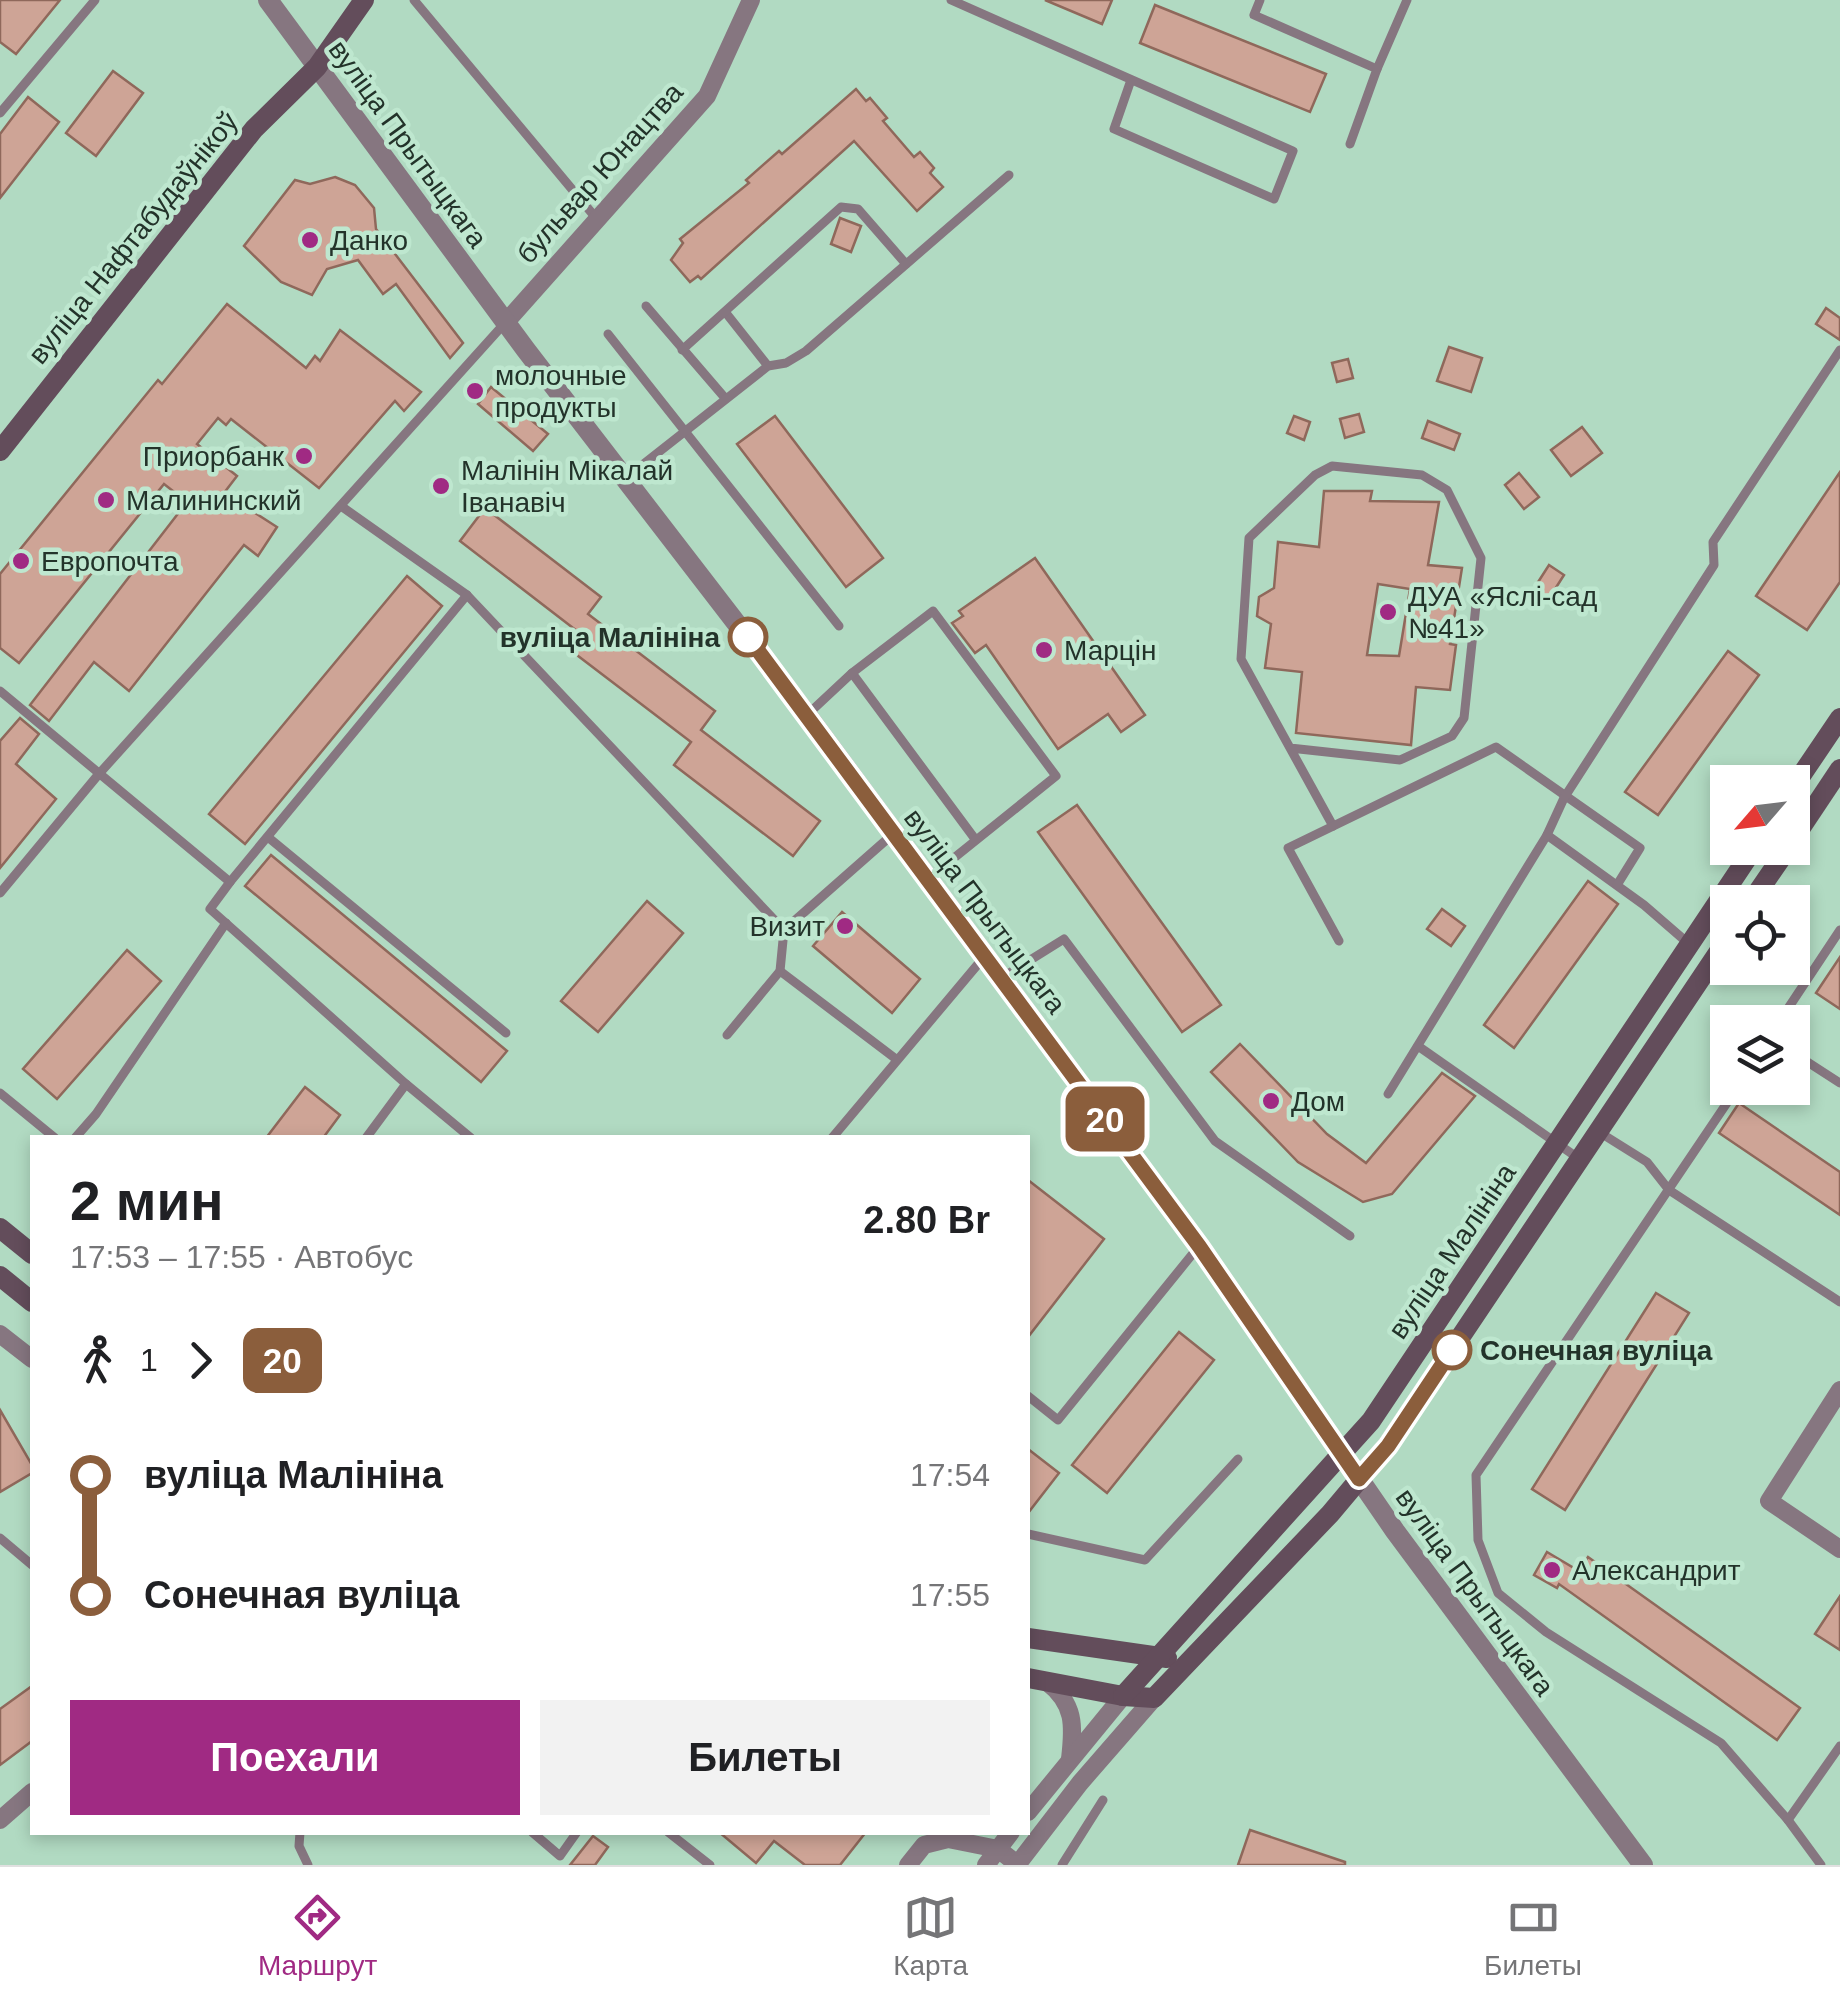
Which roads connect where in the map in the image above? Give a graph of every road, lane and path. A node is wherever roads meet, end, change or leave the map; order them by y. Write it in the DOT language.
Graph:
graph roads {
  1 [pos="95,0"];
  2 [pos="268,0"];
  3 [pos="364,0"];
  4 [pos="414,0"];
  5 [pos="751,0"];
  6 [pos="952,0"];
  7 [pos="1260,0"];
  8 [pos="1406,0"];
  9 [pos="317,66"];
  10 [pos="1378,69"];
  11 [pos="1131,80"];
  12 [pos="0,114"];
  13 [pos="1350,144"];
  14 [pos="1010,175"];
  15 [pos="596,218"];
  16 [pos="906,264"];
  17 [pos="646,306"];
  18 [pos="726,313"];
  19 [pos="506,322"];
  20 [pos="608,334"];
  21 [pos="682,350"];
  22 [pos="1840,350"];
  23 [pos="768,366"];
  24 [pos="726,398"];
  25 [pos="684,430"];
  26 [pos="0,451"];
  27 [pos="627,478"];
  28 [pos="341,506"];
  29 [pos="467,595"];
  30 [pos="839,626"];
  31 [pos="852,672"];
  32 [pos="0,690"];
  33 [pos="808,715"];
  34 [pos="1840,718"];
  35 [pos="1290,748"];
  36 [pos="1808,765"];
  37 [pos="1840,769"];
  38 [pos="98,775"];
  39 [pos="1564,798"];
  40 [pos="1810,813"];
  41 [pos="1333,826"];
  42 [pos="893,834"];
  43 [pos="1547,835"];
  44 [pos="269,838"];
  45 [pos="975,839"];
  46 [pos="1743,865"];
  47 [pos="926,879"];
  48 [pos="230,882"];
  49 [pos="1617,886"];
  50 [pos="0,893"];
  51 [pos="226,923"];
  52 [pos="784,930"];
  53 [pos="1840,930"];
  54 [pos="1339,941"];
  55 [pos="1690,944"];
  56 [pos="984,957"];
  57 [pos="1710,965"];
  58 [pos="780,971"];
  59 [pos="1000,978"];
  60 [pos="1791,1005"];
  61 [pos="506,1033"];
  62 [pos="727,1035"];
  63 [pos="1418,1046"];
  64 [pos="896,1059"];
  65 [pos="1810,1064"];
  66 [pos="406,1084"];
  67 [pos="1840,1084"];
  68 [pos="0,1093"];
  69 [pos="1388,1094"];
  70 [pos="1725,1105"];
  71 [pos="1599,1132"];
  72 [pos="51,1135"];
  73 [pos="78,1135"];
  74 [pos="368,1135"];
  75 [pos="467,1135"];
  76 [pos="834,1135"];
  77 [pos="1556,1144"];
  78 [pos="1580,1160"];
  79 [pos="1669,1190"];
  80 [pos="0,1228"];
  81 [pos="1350,1236"];
  82 [pos="1199,1246"];
  83 [pos="30,1252"];
  84 [pos="0,1276"];
  85 [pos="30,1300"];
  86 [pos="1840,1302"];
  87 [pos="0,1334"];
  88 [pos="30,1356"];
  89 [pos="1840,1390"];
  90 [pos="1030,1398"];
  91 [pos="1342,1456"];
  92 [pos="1238,1458"];
  93 [pos="1359,1479"];
  94 [pos="1030,1534"];
  95 [pos="0,1538"];
  96 [pos="1840,1549"];
  97 [pos="30,1563"];
  98 [pos="1030,1638"];
  99 [pos="1157,1656"];
  100 [pos="1189,1661"];
  101 [pos="1037,1680"];
  102 [pos="1122,1696"];
  103 [pos="1154,1698"];
  104 [pos="1840,1746"];
  105 [pos="1070,1758"];
  106 [pos="30,1794"];
  107 [pos="1104,1800"];
  108 [pos="1030,1809"];
  109 [pos="0,1820"];
  110 [pos="1788,1820"];
  111 [pos="300,1835"];
  112 [pos="536,1835"];
  113 [pos="575,1835"];
  114 [pos="672,1835"];
  115 [pos="1009,1835"];
  116 [pos="998,1849"];
  117 [pos="560,1856"];
  118 [pos="707,1864"];
  119 [pos="1017,1864"];
  120 [pos="308,1865"];
  121 [pos="569,1865"];
  122 [pos="908,1865"];
  123 [pos="986,1865"];
  124 [pos="1062,1865"];
  125 [pos="1643,1865"];
  126 [pos="1821,1865"];
  1 -- 12 [label="lane"];
  2 -- 9 [label="street, вуліца Прытыцкага"];
  3 -- 9 [label="main road"];
  4 -- 15 [label="lane"];
  5 -- 15 [label="street, бульвар Юнацтва"];
  6 -- 11 [label="lane"];
  7 -- 10 [label="lane"];
  8 -- 10 [label="lane"];
  9 -- 19 [label="street, вуліца Прытыцкага"];
  9 -- 26 [label="main road, вуліца Нафтабудаўнікоў"];
  10 -- 13 [label="lane"];
  11 -- 11 [label="lane"];
  14 -- 16 [label="lane"];
  15 -- 19 [label="street, бульвар Юнацтва"];
  16 -- 18 [label="lane"];
  16 -- 23 [label="lane"];
  17 -- 21 [label="lane"];
  18 -- 21 [label="lane"];
  18 -- 23 [label="lane"];
  19 -- 27 [label="street, вуліца Прытыцкага"];
  19 -- 28 [label="lane"];
  20 -- 25 [label="lane"];
  21 -- 24 [label="lane"];
  22 -- 39 [label="lane"];
  23 -- 24 [label="lane"];
  24 -- 25 [label="lane"];
  25 -- 27 [label="lane"];
  25 -- 30 [label="lane"];
  27 -- 33 [label="street, вуліца Прытыцкага"];
  28 -- 29 [label="lane"];
  28 -- 38 [label="lane"];
  29 -- 44 [label="lane"];
  29 -- 52 [label="lane"];
  31 -- 33 [label="lane"];
  31 -- 45 [label="lane"];
  31 -- 45 [label="lane"];
  32 -- 38 [label="lane"];
  33 -- 42 [label="street, вуліца Прытыцкага"];
  34 -- 36 [label="main road"];
  35 -- 35 [label="lane"];
  35 -- 41 [label="lane"];
  37 -- 40 [label="main road"];
  38 -- 48 [label="lane"];
  38 -- 50 [label="lane"];
  39 -- 41 [label="lane"];
  39 -- 43 [label="lane"];
  39 -- 49 [label="lane"];
  41 -- 54 [label="lane"];
  42 -- 47 [label="street, вуліца Прытыцкага"];
  42 -- 52 [label="lane"];
  43 -- 49 [label="lane"];
  43 -- 63 [label="lane"];
  44 -- 48 [label="lane"];
  44 -- 61 [label="lane"];
  45 -- 47 [label="lane"];
  46 -- 55 [label="main road, вуліца Малініна"];
  47 -- 56 [label="street, вуліца Прытыцкага"];
  48 -- 51 [label="lane"];
  49 -- 55 [label="lane"];
  51 -- 66 [label="lane"];
  51 -- 73 [label="lane"];
  52 -- 58 [label="lane"];
  53 -- 60 [label="lane"];
  55 -- 77 [label="main road, вуліца Малініна"];
  56 -- 59 [label="street, вуліца Прытыцкага"];
  56 -- 64 [label="lane"];
  57 -- 71 [label="main road, вуліца Малініна"];
  58 -- 62 [label="lane"];
  58 -- 64 [label="lane"];
  59 -- 81 [label="lane"];
  59 -- 82 [label="street, вуліца Прытыцкага"];
  63 -- 69 [label="lane"];
  63 -- 77 [label="lane"];
  64 -- 76 [label="lane"];
  65 -- 67 [label="lane"];
  66 -- 74 [label="lane"];
  66 -- 75 [label="lane"];
  68 -- 72 [label="lane"];
  70 -- 79 [label="lane"];
  71 -- 78 [label="main road, вуліца Малініна"];
  71 -- 79 [label="lane"];
  77 -- 78 [label="lane"];
  77 -- 91 [label="main road, вуліца Малініна"];
  78 -- 93 [label="main road, вуліца Малініна"];
  79 -- 86 [label="lane"];
  79 -- 110 [label="lane"];
  80 -- 83 [label="main road"];
  82 -- 90 [label="lane"];
  82 -- 91 [label="street, вуліца Прытыцкага"];
  84 -- 85 [label="main road"];
  87 -- 88 [label="street"];
  89 -- 96 [label="street"];
  91 -- 93 [label="street, вуліца Прытыцкага"];
  91 -- 99 [label="main road, вуліца Малініна"];
  92 -- 94 [label="lane"];
  93 -- 100 [label="main road, вуліца Малініна"];
  93 -- 125 [label="street, вуліца Прытыцкага"];
  95 -- 97 [label="lane"];
  98 -- 99 [label="main road"];
  99 -- 100 [label="main road"];
  99 -- 102 [label="main road, вуліца Малініна"];
  100 -- 103 [label="main road, вуліца Малініна"];
  101 -- 102 [label="main road"];
  101 -- 105 [label="street"];
  102 -- 103 [label="main road"];
  102 -- 105 [label="street"];
  103 -- 119 [label="street"];
  104 -- 110 [label="lane"];
  105 -- 108 [label="street"];
  106 -- 109 [label="street"];
  107 -- 124 [label="lane"];
  110 -- 126 [label="lane"];
  111 -- 120 [label="lane"];
  112 -- 117 [label="lane"];
  113 -- 117 [label="lane"];
  114 -- 118 [label="lane"];
  115 -- 116 [label="street"];
  116 -- 119 [label="street"];
  116 -- 122 [label="street"];
  116 -- 123 [label="street"];
  117 -- 121 [label="lane"];
}
